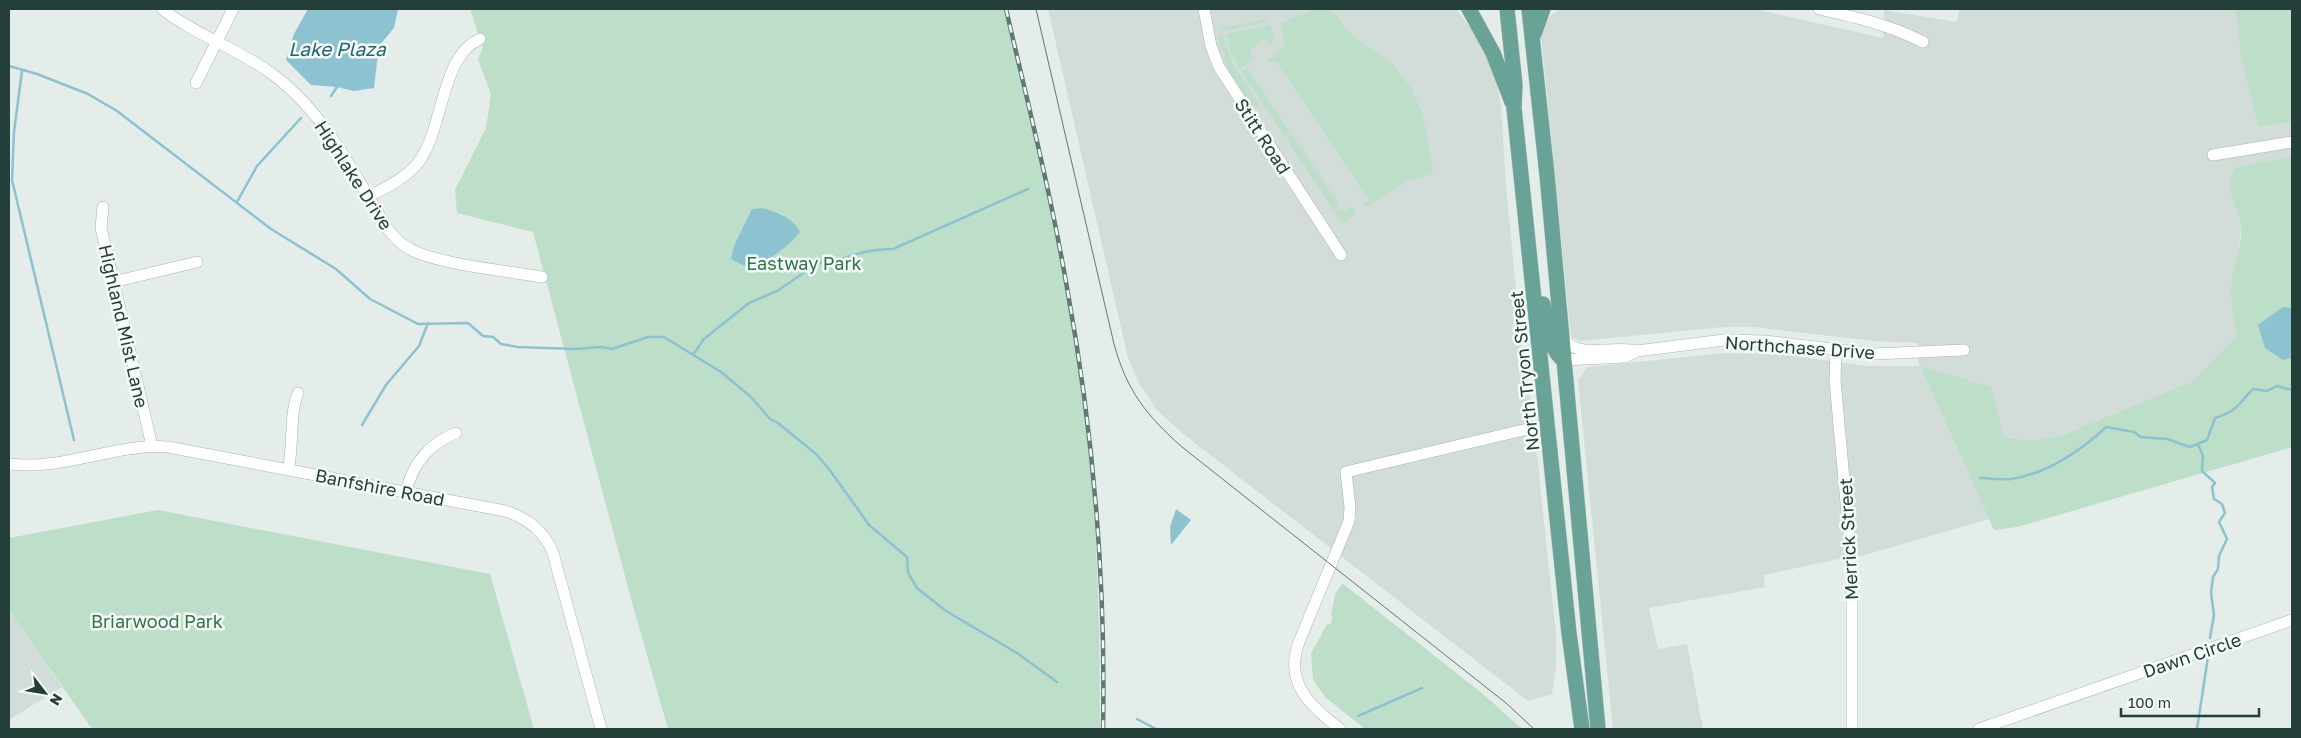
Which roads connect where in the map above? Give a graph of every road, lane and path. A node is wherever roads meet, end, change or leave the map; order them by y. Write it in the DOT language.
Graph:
graph roads {
  1 [pos="162,9"];
  2 [pos="233,9"];
  3 [pos="1204,9"];
  4 [pos="1469,9"];
  5 [pos="1507,9"];
  6 [pos="1529,9"];
  7 [pos="1543,9"];
  8 [pos="1819,9"];
  9 [pos="1532,38"];
  10 [pos="480,39"];
  11 [pos="216,42"];
  12 [pos="1923,42"];
  13 [pos="196,83"];
  14 [pos="1514,108"];
  15 [pos="2292,142"];
  16 [pos="2212,156"];
  17 [pos="368,197"];
  18 [pos="103,207"];
  19 [pos="1341,255"];
  20 [pos="197,262"];
  21 [pos="1532,266"];
  22 [pos="542,277"];
  23 [pos="113,282"];
  24 [pos="1562,339"];
  25 [pos="1836,350"];
  26 [pos="1964,350"];
  27 [pos="1637,351"];
  28 [pos="1564,360"];
  29 [pos="298,393"];
  30 [pos="1549,424"];
  31 [pos="456,433"];
  32 [pos="152,446"];
  33 [pos="9,464"];
  34 [pos="288,470"];
  35 [pos="406,492"];
  36 [pos="2292,620"];
  37 [pos="601,729"];
  38 [pos="1340,729"];
  39 [pos="1582,729"];
  40 [pos="1598,729"];
  41 [pos="1852,729"];
  42 [pos="1979,729"];
  1 -- 11 [label="street, Highlake Drive"];
  2 -- 11 [label="street"];
  3 -- 19 [label="street, Stitt Road"];
  4 -- 14 [label="main road"];
  5 -- 14 [label="main road, North Tryon Street"];
  6 -- 9 [label="main road"];
  7 -- 9 [label="main road"];
  8 -- 12 [label="street"];
  9 -- 24 [label="main road"];
  10 -- 17 [label="street"];
  11 -- 13 [label="street"];
  11 -- 17 [label="street, Highlake Drive"];
  14 -- 21 [label="main road, North Tryon Street"];
  15 -- 16 [label="street"];
  17 -- 22 [label="street, Highlake Drive"];
  18 -- 23 [label="street, Highland Mist Lane"];
  20 -- 23 [label="street"];
  21 -- 28 [label="main road"];
  21 -- 30 [label="main road, North Tryon Street"];
  23 -- 32 [label="street, Highland Mist Lane"];
  24 -- 27 [label="street, Northchase Drive"];
  24 -- 28 [label="main road"];
  25 -- 26 [label="street, Northchase Drive"];
  25 -- 27 [label="street, Northchase Drive"];
  25 -- 41 [label="street, Merrick Street"];
  27 -- 28 [label="street, Northchase Drive"];
  28 -- 40 [label="main road"];
  29 -- 34 [label="street"];
  30 -- 38 [label="street"];
  30 -- 39 [label="main road, North Tryon Street"];
  31 -- 35 [label="street"];
  32 -- 33 [label="street, Banfshire Road"];
  32 -- 34 [label="street, Banfshire Road"];
  34 -- 35 [label="street, Banfshire Road"];
  35 -- 37 [label="street, Banfshire Road"];
  36 -- 42 [label="street, Dawn Circle"];
}
